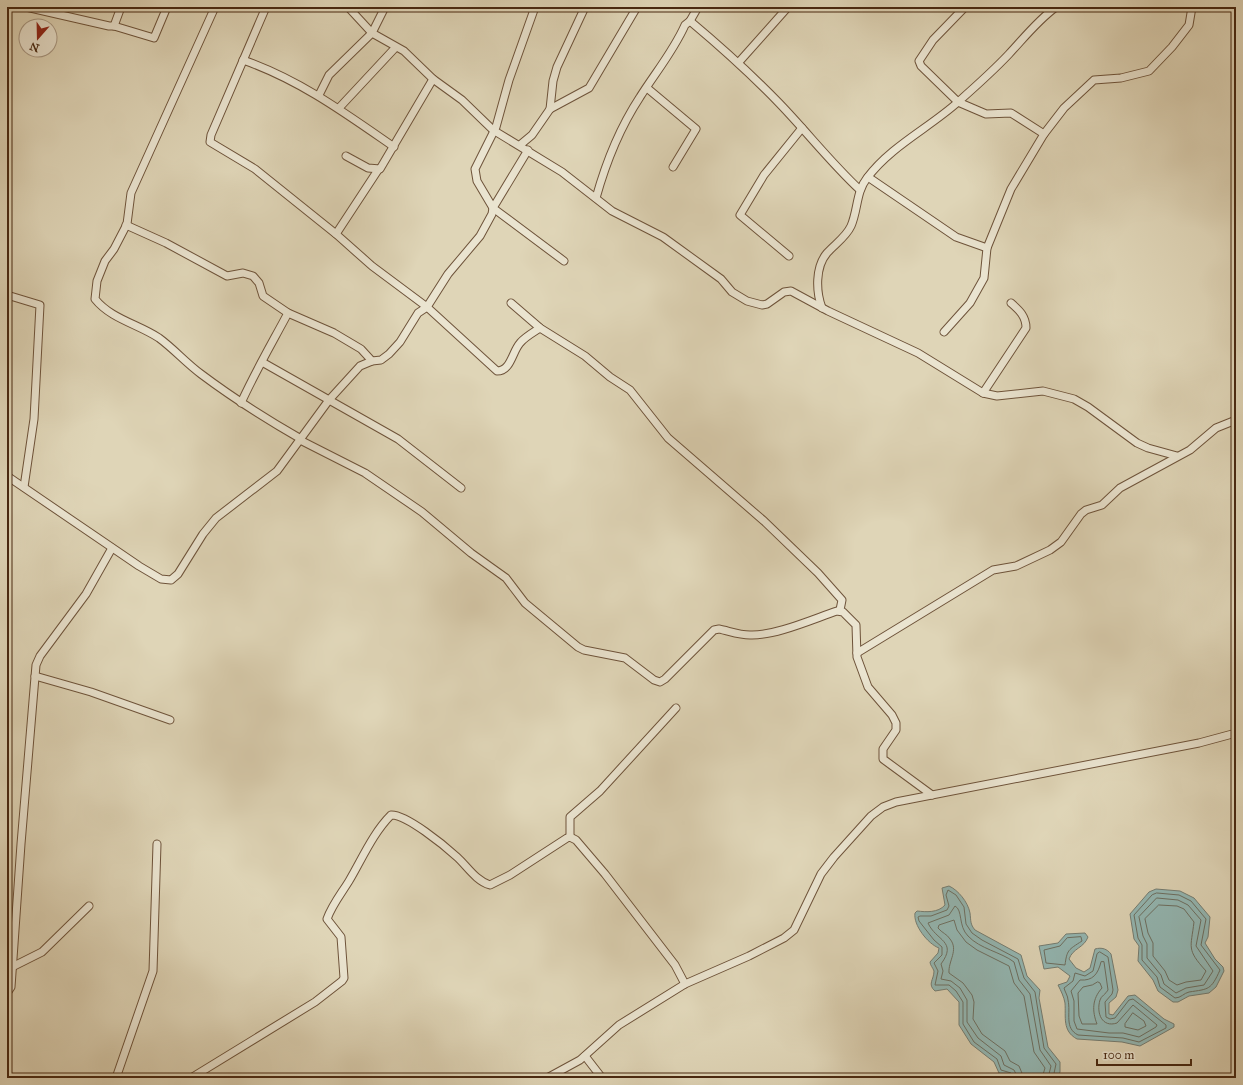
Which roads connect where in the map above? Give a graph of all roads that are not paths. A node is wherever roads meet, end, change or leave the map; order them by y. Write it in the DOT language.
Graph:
graph roads {
  1 [pos="26,7"];
  2 [pos="121,7"];
  3 [pos="167,7"];
  4 [pos="216,7"];
  5 [pos="266,7"];
  6 [pos="348,7"];
  7 [pos="385,7"];
  8 [pos="535,7"];
  9 [pos="585,7"];
  10 [pos="636,7"];
  11 [pos="698,7"];
  12 [pos="788,7"];
  13 [pos="965,7"];
  14 [pos="1056,7"];
  15 [pos="1192,7"];
  16 [pos="690,21"];
  17 [pos="114,26"];
  18 [pos="372,33"];
  19 [pos="395,48"];
  20 [pos="244,60"];
  21 [pos="739,62"];
  22 [pos="434,79"];
  23 [pos="647,88"];
  24 [pos="320,95"];
  25 [pos="958,102"];
  26 [pos="339,108"];
  27 [pos="550,109"];
  28 [pos="802,128"];
  29 [pos="493,130"];
  30 [pos="1044,134"];
  31 [pos="520,145"];
  32 [pos="394,147"];
  33 [pos="528,150"];
  34 [pos="346,156"];
  35 [pos="673,167"];
  36 [pos="378,170"];
  37 [pos="868,177"];
  38 [pos="860,190"];
  39 [pos="596,198"];
  40 [pos="493,208"];
  41 [pos="126,225"];
  42 [pos="336,234"];
  43 [pos="987,248"];
  44 [pos="789,256"];
  45 [pos="564,261"];
  46 [pos="7,276"];
  47 [pos="7,288"];
  48 [pos="7,295"];
  49 [pos="511,303"];
  50 [pos="1011,303"];
  51 [pos="427,307"];
  52 [pos="822,308"];
  53 [pos="288,313"];
  54 [pos="540,328"];
  55 [pos="944,332"];
  56 [pos="372,361"];
  57 [pos="262,362"];
  58 [pos="983,393"];
  59 [pos="329,400"];
  60 [pos="241,403"];
  61 [pos="1236,420"];
  62 [pos="300,440"];
  63 [pos="1177,456"];
  64 [pos="7,476"];
  65 [pos="24,487"];
  66 [pos="461,488"];
  67 [pos="112,548"];
  68 [pos="840,610"];
  69 [pos="857,653"];
  70 [pos="35,676"];
  71 [pos="676,708"];
  72 [pos="170,720"];
  73 [pos="1236,733"];
  74 [pos="932,795"];
  75 [pos="570,837"];
  76 [pos="157,844"];
  77 [pos="89,906"];
  78 [pos="12,967"];
  79 [pos="685,984"];
  80 [pos="7,993"];
  81 [pos="585,1056"];
  82 [pos="116,1078"];
  83 [pos="191,1078"];
  84 [pos="547,1078"];
  85 [pos="602,1078"];
  1 -- 17 [label="street"];
  2 -- 17 [label="street"];
  3 -- 17 [label="street"];
  4 -- 41 [label="street"];
  5 -- 20 [label="street"];
  6 -- 18 [label="street"];
  7 -- 18 [label="street"];
  8 -- 29 [label="street"];
  9 -- 27 [label="street"];
  10 -- 27 [label="street"];
  11 -- 16 [label="street"];
  12 -- 21 [label="street"];
  13 -- 25 [label="street"];
  14 -- 25 [label="street"];
  15 -- 30 [label="street"];
  16 -- 21 [label="street"];
  16 -- 23 [label="street"];
  18 -- 19 [label="street"];
  18 -- 24 [label="street"];
  19 -- 22 [label="street"];
  19 -- 26 [label="street"];
  20 -- 24 [label="street"];
  20 -- 42 [label="street"];
  21 -- 28 [label="street"];
  22 -- 29 [label="street"];
  22 -- 32 [label="street"];
  23 -- 35 [label="street"];
  23 -- 39 [label="street"];
  24 -- 26 [label="street"];
  25 -- 30 [label="street"];
  25 -- 37 [label="street"];
  26 -- 32 [label="street"];
  27 -- 31 [label="street"];
  28 -- 38 [label="street"];
  28 -- 44 [label="street"];
  29 -- 31 [label="street"];
  29 -- 40 [label="street"];
  30 -- 43 [label="street"];
  31 -- 33 [label="street"];
  32 -- 36 [label="street"];
  33 -- 39 [label="street"];
  33 -- 40 [label="street"];
  34 -- 36 [label="street"];
  36 -- 42 [label="street"];
  37 -- 38 [label="street"];
  37 -- 43 [label="street"];
  38 -- 52 [label="street"];
  39 -- 52 [label="street"];
  40 -- 45 [label="street"];
  40 -- 51 [label="street"];
  41 -- 53 [label="street"];
  41 -- 60 [label="street"];
  42 -- 51 [label="street"];
  43 -- 55 [label="street"];
  46 -- 47 [label="street"];
  48 -- 65 [label="street"];
  49 -- 54 [label="street"];
  50 -- 58 [label="street"];
  51 -- 54 [label="street"];
  51 -- 56 [label="street"];
  52 -- 58 [label="street"];
  53 -- 56 [label="street"];
  53 -- 57 [label="street"];
  54 -- 68 [label="street"];
  56 -- 59 [label="street"];
  57 -- 59 [label="street"];
  57 -- 60 [label="street"];
  58 -- 63 [label="street"];
  59 -- 62 [label="street"];
  59 -- 66 [label="street"];
  60 -- 62 [label="street"];
  61 -- 63 [label="street"];
  62 -- 67 [label="street"];
  62 -- 68 [label="street"];
  63 -- 69 [label="street"];
  64 -- 65 [label="street"];
  65 -- 67 [label="street"];
  67 -- 70 [label="street"];
  68 -- 69 [label="street"];
  69 -- 74 [label="street"];
  70 -- 72 [label="street"];
  70 -- 78 [label="street"];
  71 -- 75 [label="street"];
  73 -- 74 [label="street"];
  74 -- 79 [label="street"];
  75 -- 79 [label="street"];
  75 -- 83 [label="street"];
  76 -- 82 [label="street"];
  77 -- 78 [label="street"];
  78 -- 80 [label="street"];
  79 -- 81 [label="street"];
  81 -- 84 [label="street"];
  81 -- 85 [label="street"];
}
